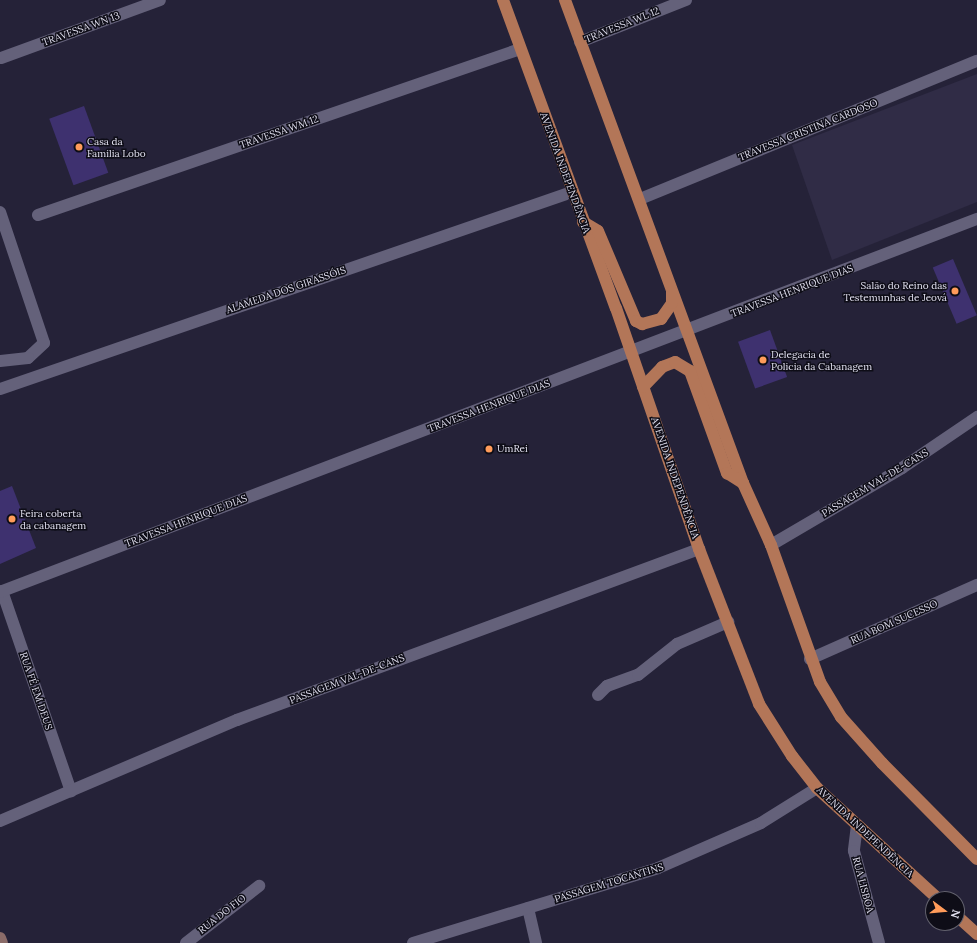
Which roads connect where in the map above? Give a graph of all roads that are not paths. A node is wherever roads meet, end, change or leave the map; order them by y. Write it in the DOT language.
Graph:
graph roads {
  1 [pos="160,0"];
  2 [pos="503,0"];
  3 [pos="565,0"];
  4 [pos="686,0"];
  5 [pos="580,42"];
  6 [pos="520,49"];
  7 [pos="1,58"];
  8 [pos="977,61"];
  9 [pos="572,192"];
  10 [pos="640,199"];
  11 [pos="0,212"];
  12 [pos="38,215"];
  13 [pos="977,219"];
  14 [pos="584,222"];
  15 [pos="672,286"];
  16 [pos="687,331"];
  17 [pos="631,352"];
  18 [pos="0,361"];
  19 [pos="643,387"];
  20 [pos="0,388"];
  21 [pos="977,417"];
  22 [pos="743,483"];
  23 [pos="771,545"];
  24 [pos="700,549"];
  25 [pos="977,585"];
  26 [pos="1,592"];
  27 [pos="728,622"];
  28 [pos="810,660"];
  29 [pos="598,695"];
  30 [pos="817,788"];
  31 [pos="71,791"];
  32 [pos="0,820"];
  33 [pos="857,825"];
  34 [pos="977,859"];
  35 [pos="259,886"];
  36 [pos="929,891"];
  37 [pos="528,908"];
  38 [pos="965,923"];
  39 [pos="977,934"];
  40 [pos="0,938"];
  41 [pos="2,943"];
  42 [pos="186,943"];
  43 [pos="413,943"];
  44 [pos="536,943"];
  45 [pos="879,943"];
  1 -- 7 [label="street, TRAVESSA WN 13"];
  2 -- 6 [label="main road, AVENIDA INDEPENDÊNCIA"];
  3 -- 5 [label="main road"];
  4 -- 5 [label="street, TRAVESSA WL 12"];
  5 -- 10 [label="main road"];
  6 -- 9 [label="main road, AVENIDA INDEPENDÊNCIA"];
  6 -- 12 [label="street, TRAVESSA WM 12"];
  8 -- 10 [label="street, TRAVESSA CRISTINA CARDOSO"];
  9 -- 14 [label="main road, AVENIDA INDEPENDÊNCIA"];
  9 -- 20 [label="street, ALAMEDA DOS GIRASSÓIS"];
  10 -- 15 [label="main road"];
  11 -- 18 [label="street"];
  13 -- 16 [label="street, TRAVESSA HENRIQUE DIAS"];
  14 -- 15 [label="main road"];
  14 -- 17 [label="main road, AVENIDA INDEPENDÊNCIA"];
  15 -- 16 [label="main road"];
  16 -- 17 [label="street, TRAVESSA HENRIQUE DIAS"];
  16 -- 22 [label="main road"];
  17 -- 19 [label="main road, AVENIDA INDEPENDÊNCIA"];
  17 -- 26 [label="street, TRAVESSA HENRIQUE DIAS"];
  19 -- 22 [label="main road"];
  19 -- 24 [label="main road, AVENIDA INDEPENDÊNCIA"];
  21 -- 23 [label="street, PASSAGEM VAL-DE-CANS"];
  22 -- 23 [label="main road"];
  23 -- 28 [label="main road"];
  24 -- 27 [label="main road, AVENIDA INDEPENDÊNCIA"];
  24 -- 31 [label="street, PASSAGEM VAL-DE-CANS"];
  25 -- 28 [label="street, RUA BOM SUCESSO"];
  26 -- 31 [label="street, RUA FÉ EM DEUS"];
  27 -- 29 [label="street"];
  27 -- 30 [label="main road, AVENIDA INDEPENDÊNCIA"];
  28 -- 34 [label="main road"];
  30 -- 33 [label="main road, AVENIDA INDEPENDÊNCIA"];
  30 -- 37 [label="street, PASSAGEM TOCANTINS"];
  31 -- 32 [label="street, PASSAGEM VAL-DE-CANS"];
  33 -- 36 [label="main road, AVENIDA INDEPENDÊNCIA"];
  33 -- 45 [label="street, RUA LISBOA"];
  35 -- 42 [label="street, RUA DO FIO"];
  37 -- 43 [label="street, PASSAGEM TOCANTINS"];
  37 -- 44 [label="street"];
  38 -- 39 [label="main road"];
  40 -- 41 [label="street"];
}
